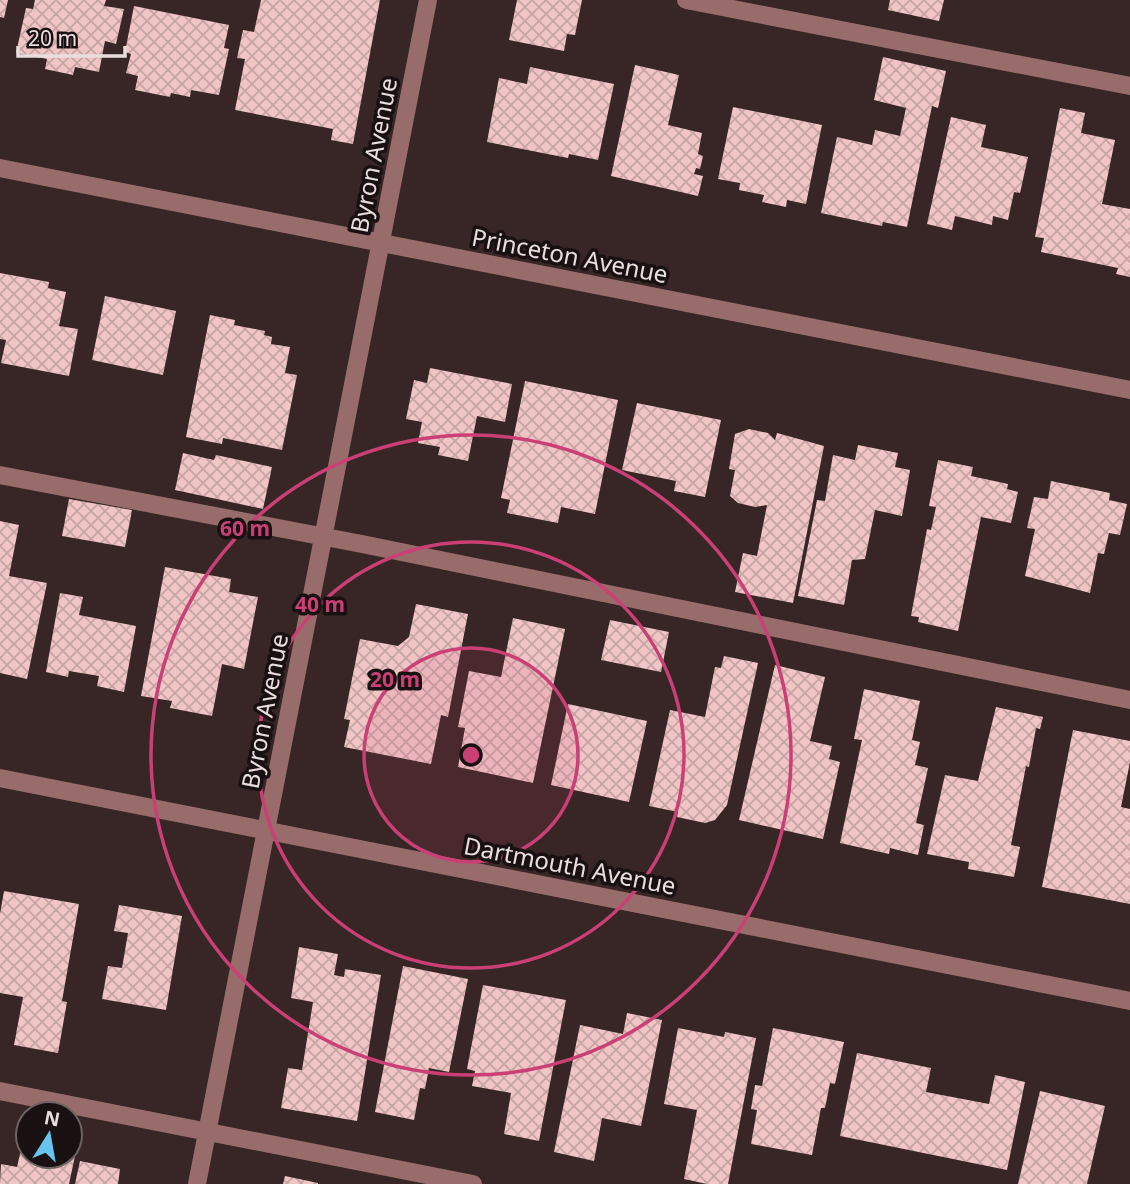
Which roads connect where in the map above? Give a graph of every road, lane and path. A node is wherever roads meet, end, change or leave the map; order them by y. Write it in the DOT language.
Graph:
graph roads {
  1 [pos="428,0"];
  2 [pos="686,0"];
  3 [pos="1130,86"];
  4 [pos="0,169"];
  5 [pos="381,243"];
  6 [pos="1130,390"];
  7 [pos="0,475"];
  8 [pos="323,537"];
  9 [pos="1130,699"];
  10 [pos="0,778"];
  11 [pos="265,831"];
  12 [pos="1130,1001"];
  13 [pos="0,1091"];
  14 [pos="207,1132"];
  15 [pos="197,1184"];
  16 [pos="473,1184"];
  1 -- 5 [label="street, Byron Avenue"];
  2 -- 3 [label="street"];
  4 -- 5 [label="street, Princeton Avenue"];
  5 -- 6 [label="street, Princeton Avenue"];
  5 -- 8 [label="street, Byron Avenue"];
  7 -- 8 [label="street"];
  8 -- 9 [label="street"];
  8 -- 11 [label="street, Byron Avenue"];
  10 -- 11 [label="street, Dartmouth Avenue"];
  11 -- 12 [label="street, Dartmouth Avenue"];
  11 -- 14 [label="street, Byron Avenue"];
  13 -- 14 [label="street"];
  14 -- 15 [label="street, Byron Avenue"];
  14 -- 16 [label="street"];
}
